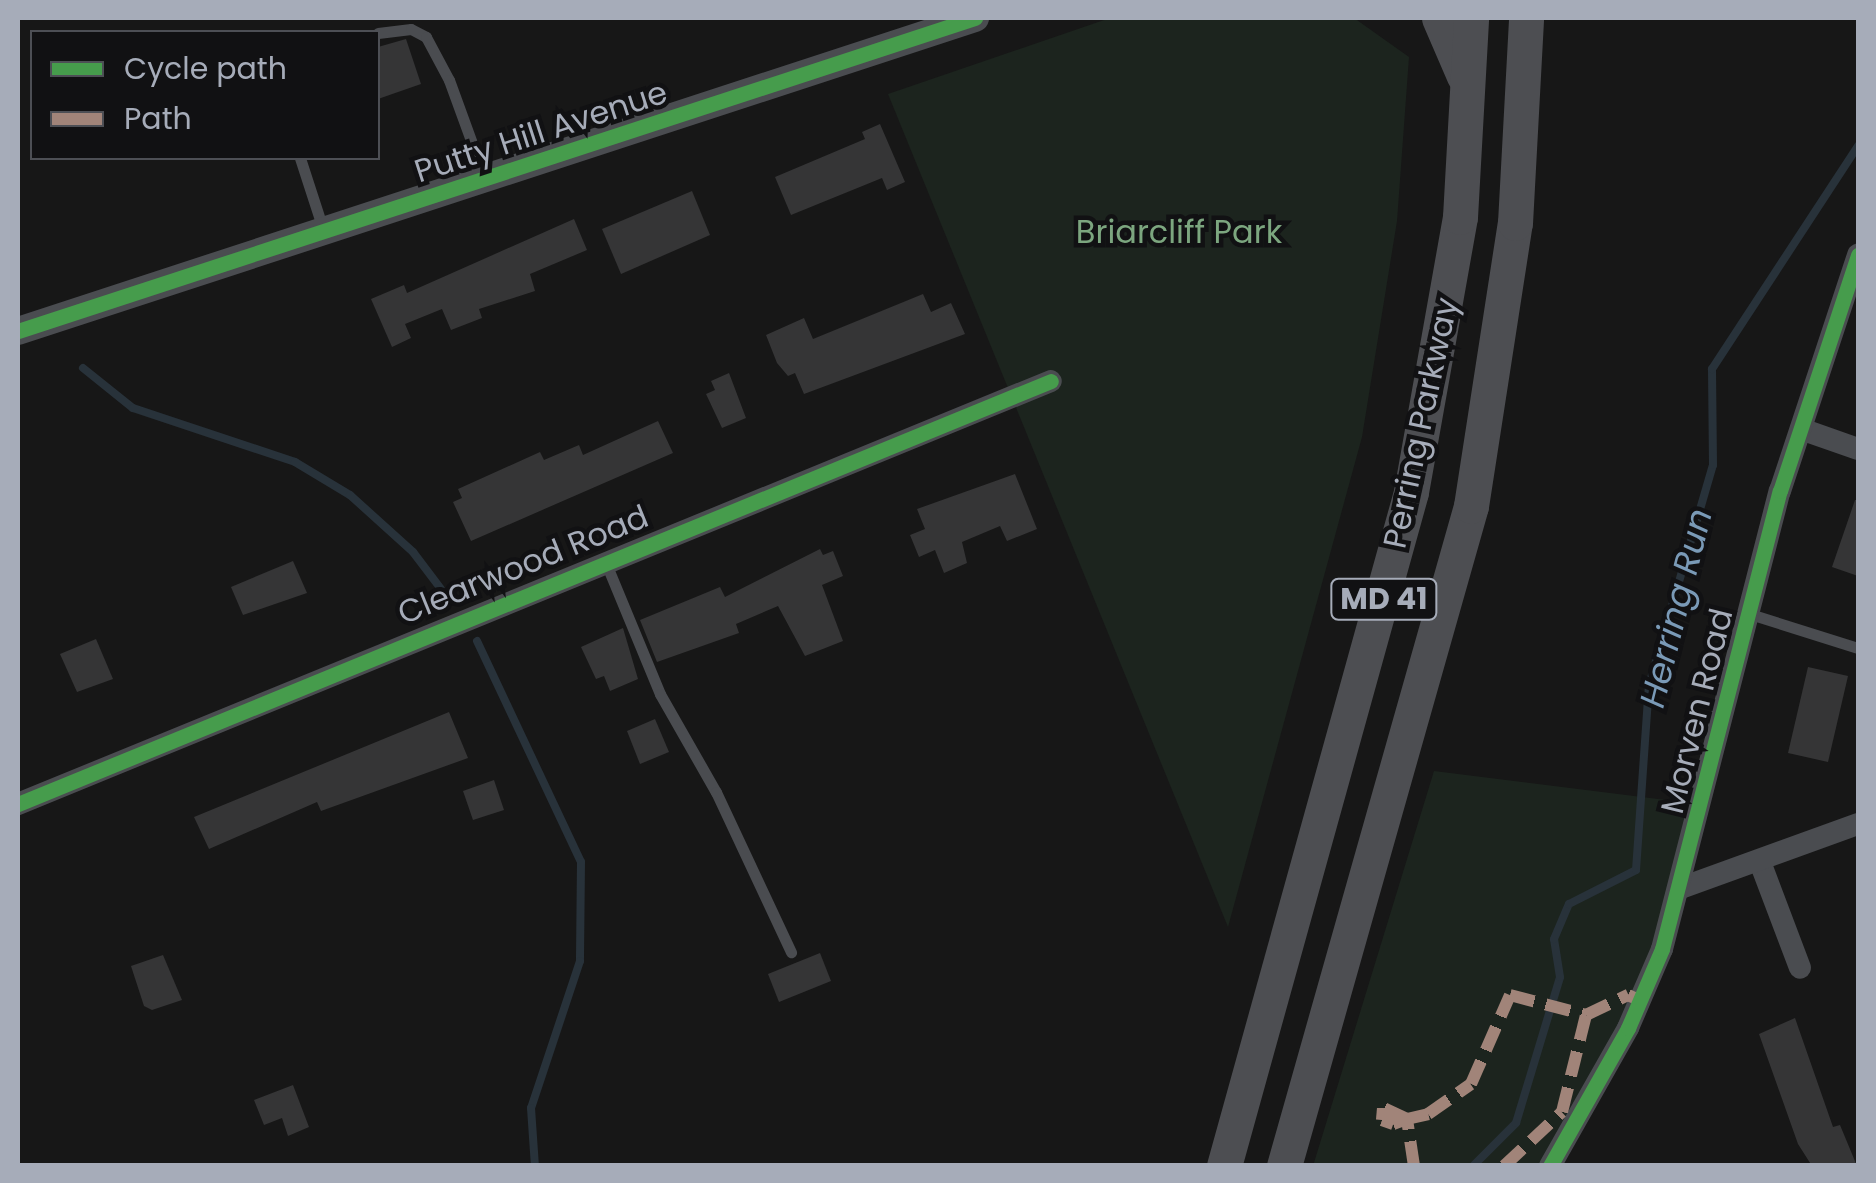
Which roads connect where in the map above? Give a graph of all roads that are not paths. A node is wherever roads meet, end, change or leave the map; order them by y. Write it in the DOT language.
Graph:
graph roads {
  1 [pos="1438,18"];
  2 [pos="1470,18"];
  3 [pos="1526,18"];
  4 [pos="1546,18"];
  5 [pos="977,19"];
  6 [pos="380,32"];
  7 [pos="1468,85"];
  8 [pos="1526,89"];
  9 [pos="301,160"];
  10 [pos="485,179"];
  11 [pos="324,232"];
  12 [pos="1858,255"];
  13 [pos="18,331"];
  14 [pos="1052,381"];
  15 [pos="1800,429"];
  16 [pos="1858,448"];
  17 [pos="605,561"];
  18 [pos="1750,614"];
  19 [pos="1858,648"];
  20 [pos="18,804"];
  21 [pos="1858,824"];
  22 [pos="1760,862"];
  23 [pos="1681,888"];
  24 [pos="791,952"];
  25 [pos="1800,968"];
  26 [pos="1224,1166"];
  27 [pos="1284,1166"];
  28 [pos="1550,1166"];
  1 -- 7 [label="main road"];
  2 -- 7 [label="main road, Perring Parkway / MD 41"];
  3 -- 8 [label="main road, Perring Parkway / MD 41"];
  4 -- 8 [label="main road"];
  5 -- 10 [label="street, Putty Hill Avenue"];
  6 -- 10 [label="lane"];
  7 -- 26 [label="main road, Perring Parkway / MD 41"];
  8 -- 27 [label="main road, Perring Parkway / MD 41"];
  9 -- 11 [label="lane"];
  10 -- 11 [label="street, Putty Hill Avenue"];
  11 -- 13 [label="street, Putty Hill Avenue"];
  12 -- 15 [label="street, Morven Road"];
  14 -- 17 [label="street, Clearwood Road"];
  15 -- 16 [label="street"];
  15 -- 18 [label="street, Morven Road"];
  17 -- 20 [label="street, Clearwood Road"];
  17 -- 24 [label="lane"];
  18 -- 19 [label="lane"];
  18 -- 23 [label="street, Morven Road"];
  21 -- 22 [label="street"];
  22 -- 23 [label="street"];
  22 -- 25 [label="street"];
  23 -- 28 [label="street, Morven Road"];
}
